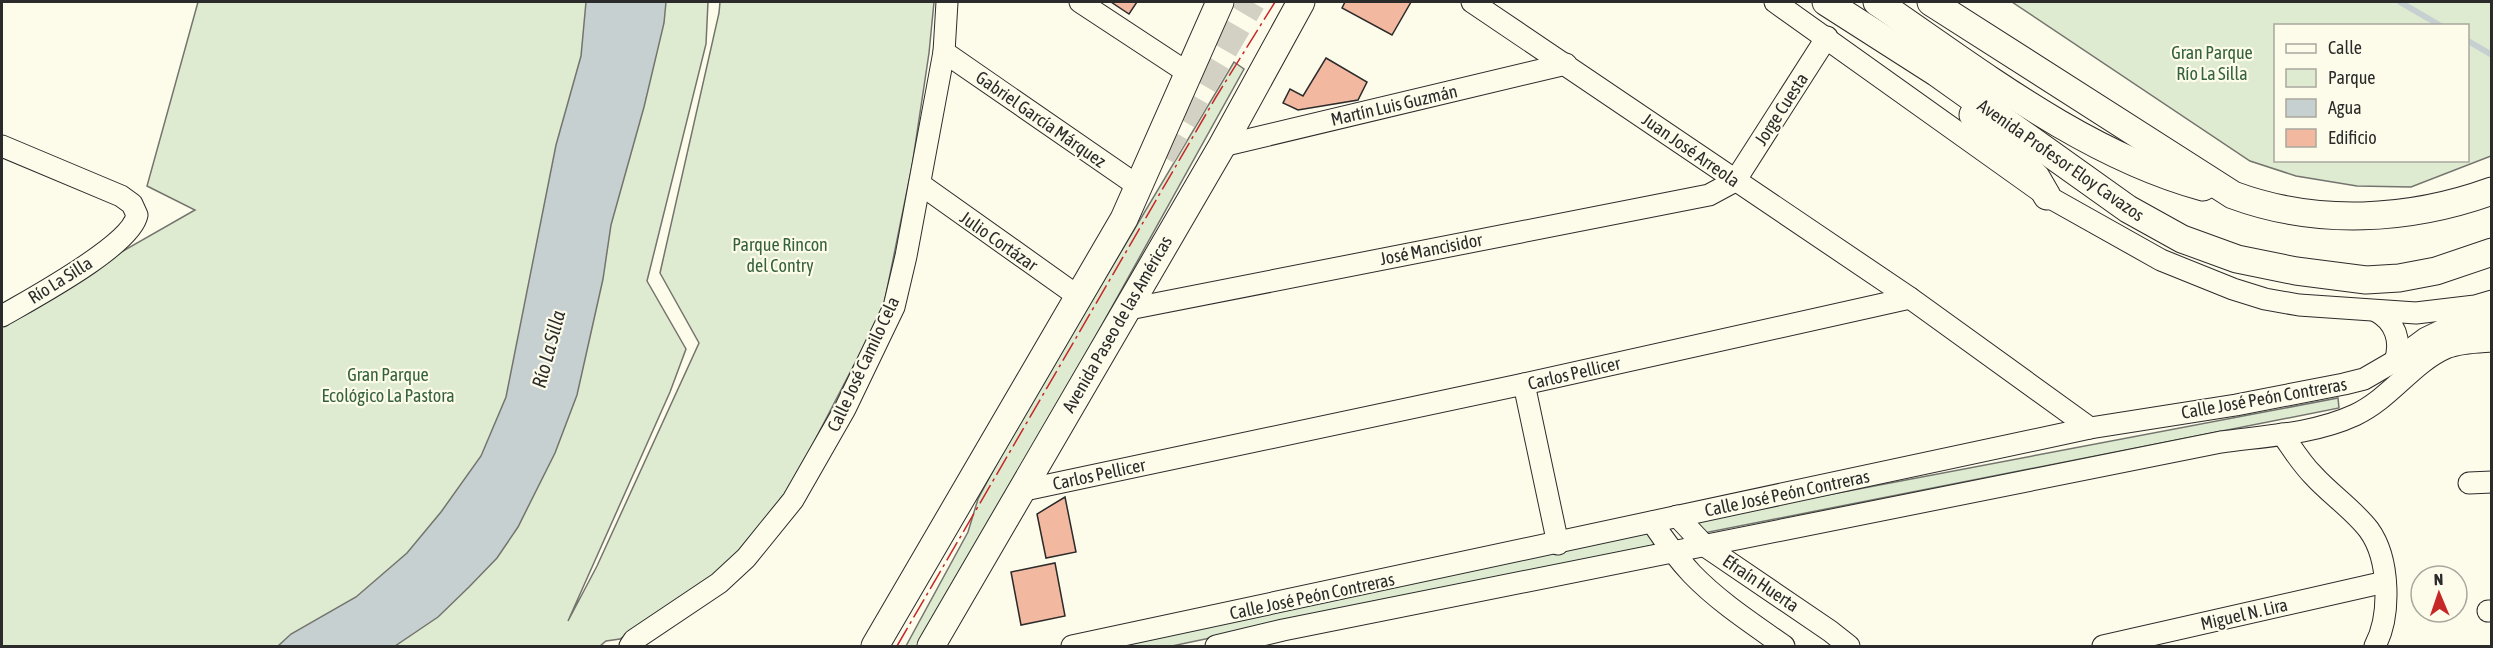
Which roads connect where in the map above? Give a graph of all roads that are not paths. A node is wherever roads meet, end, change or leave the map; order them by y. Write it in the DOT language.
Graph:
graph roads {
  1 [pos="947,2"];
  2 [pos="1080,2"];
  3 [pos="1220,2"];
  4 [pos="1472,2"];
  5 [pos="1775,2"];
  6 [pos="1826,2"];
  7 [pos="1877,2"];
  8 [pos="1931,2"];
  9 [pos="1296,5"];
  10 [pos="1948,9"];
  11 [pos="1827,37"];
  12 [pos="944,52"];
  13 [pos="1566,64"];
  14 [pos="1188,72"];
  15 [pos="1937,73"];
  16 [pos="2,146"];
  17 [pos="1222,146"];
  18 [pos="1735,181"];
  19 [pos="920,184"];
  20 [pos="1138,186"];
  21 [pos="2492,191"];
  22 [pos="2233,195"];
  23 [pos="2047,196"];
  24 [pos="2492,252"];
  25 [pos="1078,297"];
  26 [pos="1910,297"];
  27 [pos="2492,301"];
  28 [pos="1124,310"];
  29 [pos="2376,311"];
  30 [pos="2,316"];
  31 [pos="2492,321"];
  32 [pos="2492,341"];
  33 [pos="2395,361"];
  34 [pos="1524,384"];
  35 [pos="2344,384"];
  36 [pos="2354,416"];
  37 [pos="2090,428"];
  38 [pos="2282,434"];
  39 [pos="2492,482"];
  40 [pos="2469,483"];
  41 [pos="1020,491"];
  42 [pos="1677,516"];
  43 [pos="1652,522"];
  44 [pos="1558,544"];
  45 [pos="1705,546"];
  46 [pos="1673,553"];
  47 [pos="2385,582"];
  48 [pos="1285,638"];
  49 [pos="630,646"];
  50 [pos="875,646"];
  51 [pos="931,646"];
  52 [pos="1072,646"];
  53 [pos="1216,646"];
  54 [pos="1784,646"];
  55 [pos="1849,646"];
  56 [pos="2103,646"];
  57 [pos="2375,646"];
  1 -- 12 [label="street, Calle José Camilo Cela"];
  2 -- 14 [label="street"];
  3 -- 14 [label="main road"];
  4 -- 13 [label="street, Juan José Arreola"];
  5 -- 11 [label="street"];
  6 -- 15 [label="main road, Avenida Profesor Eloy Cavazos"];
  7 -- 22 [label="main road"];
  8 -- 10 [label="main road"];
  9 -- 17 [label="main road, Avenida Paseo de las Américas"];
  10 -- 22 [label="main road"];
  11 -- 18 [label="street, Jorge Cuesta"];
  11 -- 23 [label="street"];
  12 -- 19 [label="street, Calle José Camilo Cela"];
  12 -- 20 [label="street, Gabriel García Márquez"];
  13 -- 17 [label="street, Martín Luis Guzmán"];
  13 -- 18 [label="street, Juan José Arreola"];
  14 -- 20 [label="main road"];
  15 -- 23 [label="main road"];
  15 -- 24 [label="main road, Avenida Profesor Eloy Cavazos"];
  16 -- 30 [label="street, Río La Silla"];
  17 -- 28 [label="main road, Avenida Paseo de las Américas"];
  18 -- 26 [label="street, Juan José Arreola"];
  18 -- 28 [label="street, José Mancisidor"];
  19 -- 25 [label="street, Julio Cortázar"];
  19 -- 49 [label="street, Calle José Camilo Cela"];
  20 -- 25 [label="main road"];
  21 -- 22 [label="main road"];
  23 -- 29 [label="street"];
  25 -- 50 [label="main road"];
  26 -- 34 [label="street, Carlos Pellicer"];
  26 -- 37 [label="street"];
  27 -- 29 [label="street"];
  28 -- 41 [label="main road, Avenida Paseo de las Américas"];
  29 -- 33 [label="street"];
  31 -- 33 [label="street, Calle José Peón Contreras"];
  32 -- 36 [label="street, Calle José Peón Contreras"];
  33 -- 35 [label="street, Calle José Peón Contreras"];
  34 -- 41 [label="street, Carlos Pellicer"];
  34 -- 44 [label="street"];
  35 -- 36 [label="street"];
  35 -- 37 [label="street, Calle José Peón Contreras"];
  36 -- 38 [label="street, Calle José Peón Contreras"];
  37 -- 42 [label="street, Calle José Peón Contreras"];
  38 -- 45 [label="street, Calle José Peón Contreras"];
  38 -- 47 [label="street"];
  39 -- 40 [label="street"];
  41 -- 51 [label="main road, Avenida Paseo de las Américas"];
  42 -- 43 [label="street, Calle José Peón Contreras"];
  42 -- 45 [label="street, Efraín Huerta"];
  43 -- 44 [label="street, Calle José Peón Contreras"];
  43 -- 46 [label="street, Efraín Huerta"];
  44 -- 52 [label="street, Calle José Peón Contreras"];
  45 -- 46 [label="street, Calle José Peón Contreras"];
  45 -- 55 [label="street, Efraín Huerta"];
  46 -- 48 [label="street, Calle José Peón Contreras"];
  46 -- 54 [label="street, Efraín Huerta"];
  47 -- 56 [label="street, Miguel N. Lira"];
  47 -- 57 [label="street"];
  48 -- 53 [label="street, Calle José Peón Contreras"];
}
